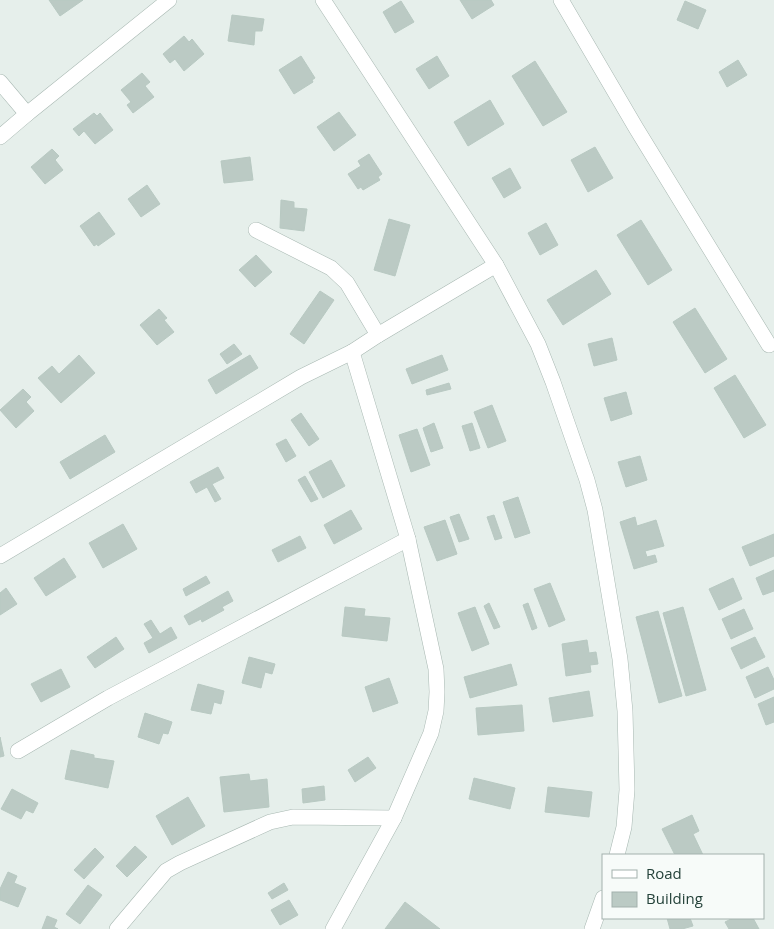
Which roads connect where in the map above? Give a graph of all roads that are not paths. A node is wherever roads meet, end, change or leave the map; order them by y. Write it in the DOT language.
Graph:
graph roads {
  1 [pos="169,0"];
  2 [pos="323,0"];
  3 [pos="561,0"];
  4 [pos="0,82"];
  5 [pos="26,114"];
  6 [pos="0,138"];
  7 [pos="256,230"];
  8 [pos="496,265"];
  9 [pos="378,335"];
  10 [pos="769,345"];
  11 [pos="352,352"];
  12 [pos="408,539"];
  13 [pos="0,556"];
  14 [pos="18,751"];
  15 [pos="394,818"];
  16 [pos="617,854"];
  17 [pos="602,901"];
  18 [pos="117,929"];
  19 [pos="333,929"];
  20 [pos="592,929"];
  1 -- 5 [label="street"];
  2 -- 8 [label="street"];
  3 -- 10 [label="street"];
  4 -- 5 [label="street"];
  5 -- 6 [label="street"];
  7 -- 9 [label="street"];
  8 -- 9 [label="street"];
  8 -- 16 [label="street"];
  9 -- 11 [label="street"];
  11 -- 12 [label="street"];
  11 -- 13 [label="street"];
  12 -- 14 [label="street"];
  12 -- 15 [label="street"];
  15 -- 18 [label="street"];
  15 -- 19 [label="street"];
  17 -- 20 [label="street"];
}
